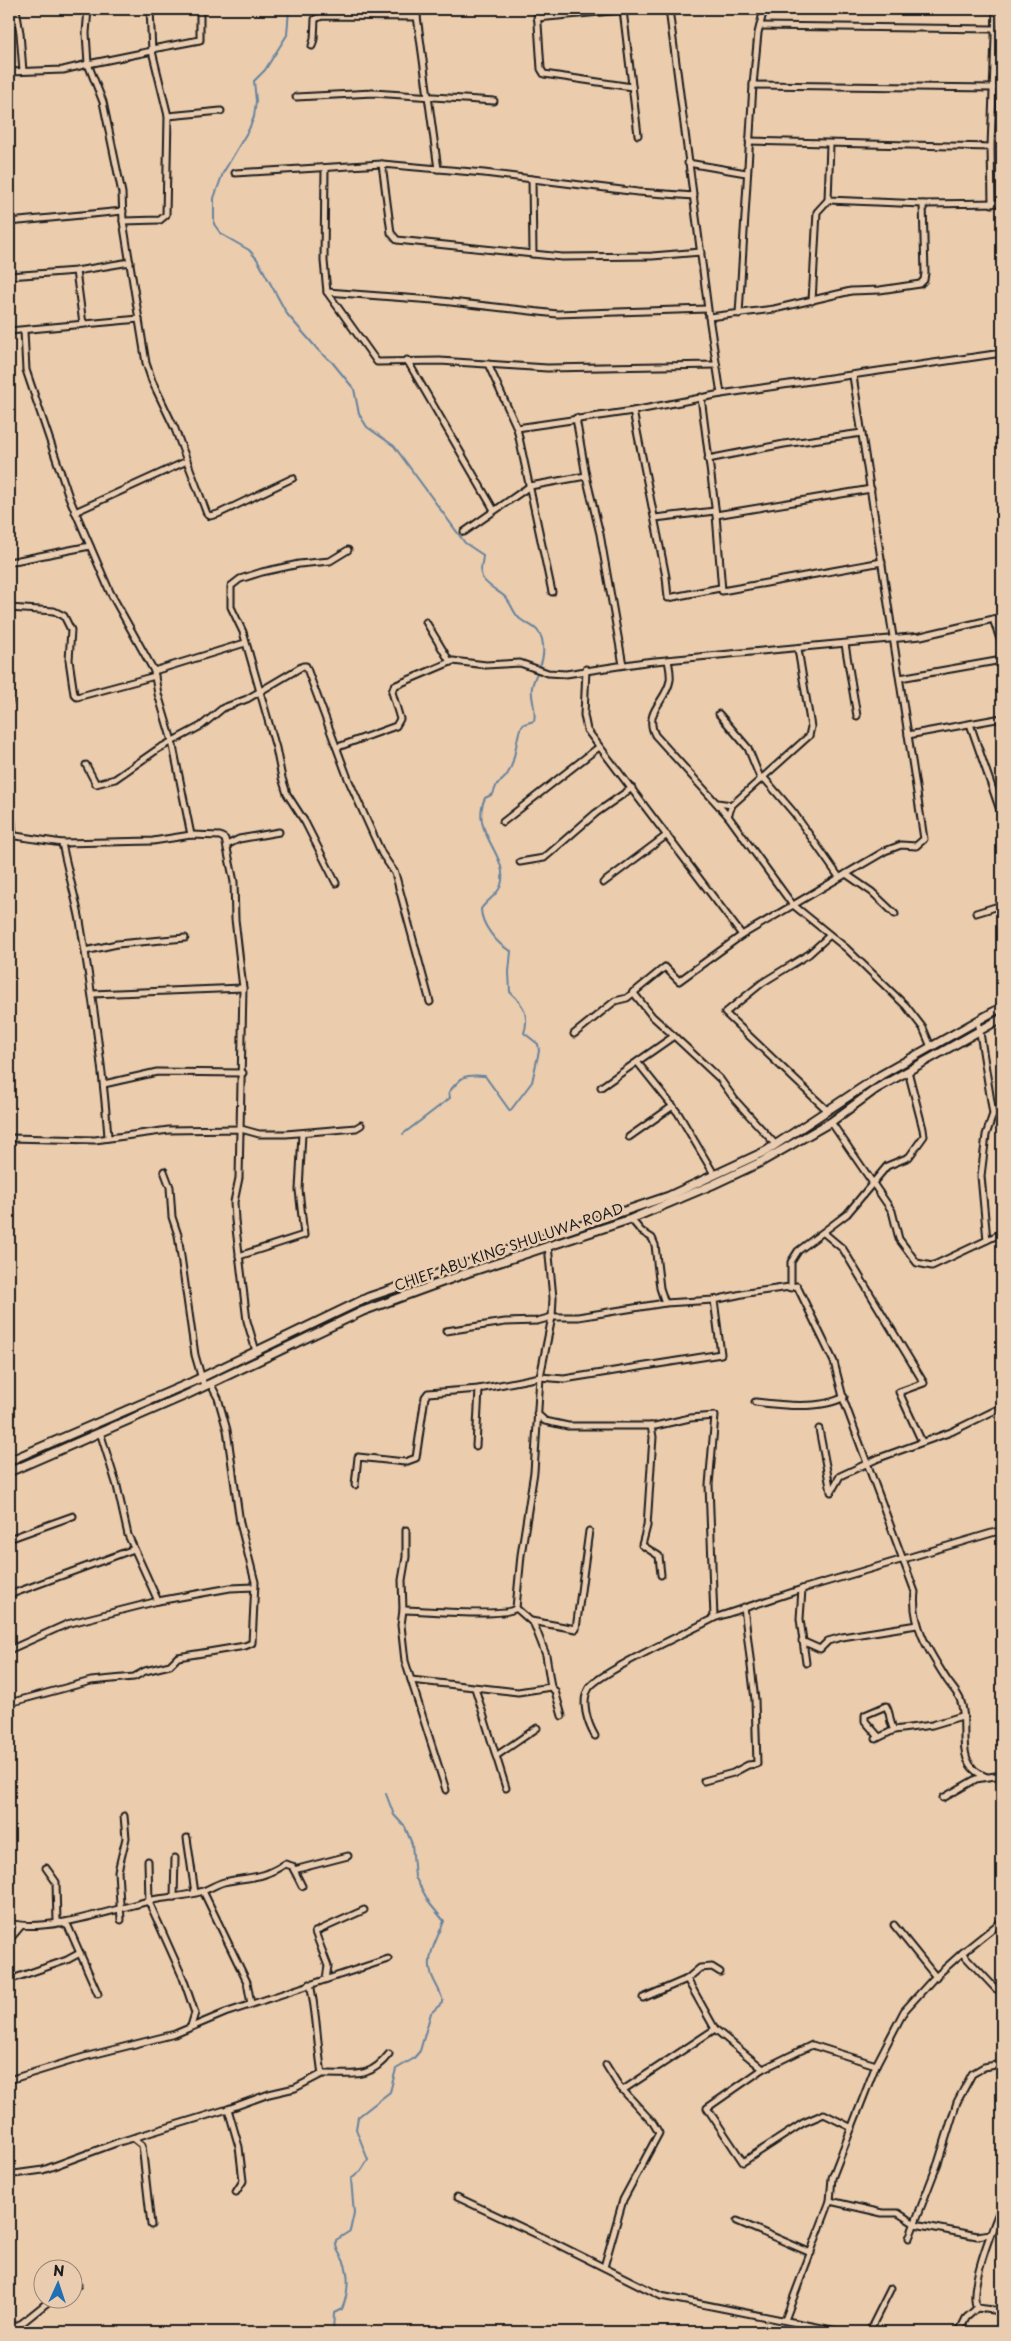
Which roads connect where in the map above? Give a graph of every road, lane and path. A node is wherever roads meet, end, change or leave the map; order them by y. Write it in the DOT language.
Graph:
graph roads {
  1 [pos="16,9"];
  2 [pos="88,9"];
  3 [pos="150,9"];
  4 [pos="416,9"];
  5 [pos="537,9"];
  6 [pos="632,9"];
  7 [pos="669,9"];
  8 [pos="764,9"];
  9 [pos="996,9"];
  10 [pos="9,10"];
  11 [pos="200,10"];
  12 [pos="624,10"];
  13 [pos="416,17"];
  14 [pos="538,18"];
  15 [pos="762,26"];
  16 [pos="994,29"];
  17 [pos="312,46"];
  18 [pos="152,50"];
  19 [pos="88,64"];
  20 [pos="23,71"];
  21 [pos="9,72"];
  22 [pos="753,85"];
  23 [pos="632,87"];
  24 [pos="994,88"];
  25 [pos="427,95"];
  26 [pos="296,97"];
  27 [pos="494,101"];
  28 [pos="221,111"];
  29 [pos="168,116"];
  30 [pos="638,135"];
  31 [pos="749,141"];
  32 [pos="830,144"];
  33 [pos="991,147"];
  34 [pos="688,163"];
  35 [pos="382,164"];
  36 [pos="325,168"];
  37 [pos="438,169"];
  38 [pos="746,172"];
  39 [pos="235,173"];
  40 [pos="532,179"];
  41 [pos="694,196"];
  42 [pos="828,200"];
  43 [pos="1002,203"];
  44 [pos="923,204"];
  45 [pos="992,204"];
  46 [pos="122,212"];
  47 [pos="123,221"];
  48 [pos="9,222"];
  49 [pos="701,252"];
  50 [pos="533,254"];
  51 [pos="130,262"];
  52 [pos="76,271"];
  53 [pos="9,276"];
  54 [pos="327,292"];
  55 [pos="812,301"];
  56 [pos="708,309"];
  57 [pos="739,314"];
  58 [pos="708,317"];
  59 [pos="139,319"];
  60 [pos="83,324"];
  61 [pos="24,331"];
  62 [pos="9,332"];
  63 [pos="1002,353"];
  64 [pos="407,360"];
  65 [pos="488,364"];
  66 [pos="716,365"];
  67 [pos="853,376"];
  68 [pos="721,394"];
  69 [pos="702,397"];
  70 [pos="633,411"];
  71 [pos="576,418"];
  72 [pos="517,428"];
  73 [pos="862,433"];
  74 [pos="708,458"];
  75 [pos="188,461"];
  76 [pos="586,476"];
  77 [pos="293,478"];
  78 [pos="530,486"];
  79 [pos="870,489"];
  80 [pos="494,510"];
  81 [pos="75,512"];
  82 [pos="716,513"];
  83 [pos="655,518"];
  84 [pos="464,532"];
  85 [pos="90,546"];
  86 [pos="348,550"];
  87 [pos="9,562"];
  88 [pos="882,562"];
  89 [pos="720,588"];
  90 [pos="552,592"];
  91 [pos="9,608"];
  92 [pos="1002,617"];
  93 [pos="993,619"];
  94 [pos="426,622"];
  95 [pos="894,638"];
  96 [pos="244,643"];
  97 [pos="845,644"];
  98 [pos="1002,645"];
  99 [pos="798,649"];
  100 [pos="9,660"];
  101 [pos="668,660"];
  102 [pos="1002,660"];
  103 [pos="450,662"];
  104 [pos="623,665"];
  105 [pos="586,670"];
  106 [pos="154,674"];
  107 [pos="900,678"];
  108 [pos="259,692"];
  109 [pos="9,702"];
  110 [pos="719,714"];
  111 [pos="857,716"];
  112 [pos="1002,718"];
  113 [pos="970,724"];
  114 [pos="908,735"];
  115 [pos="172,741"];
  116 [pos="338,747"];
  117 [pos="599,747"];
  118 [pos="86,765"];
  119 [pos="762,779"];
  120 [pos="632,788"];
  121 [pos="9,792"];
  122 [pos="717,803"];
  123 [pos="732,806"];
  124 [pos="728,816"];
  125 [pos="1002,816"];
  126 [pos="503,822"];
  127 [pos="279,832"];
  128 [pos="11,835"];
  129 [pos="191,835"];
  130 [pos="667,835"];
  131 [pos="62,843"];
  132 [pos="227,845"];
  133 [pos="520,862"];
  134 [pos="846,874"];
  135 [pos="839,878"];
  136 [pos="336,883"];
  137 [pos="603,883"];
  138 [pos="792,904"];
  139 [pos="1002,905"];
  140 [pos="976,913"];
  141 [pos="895,914"];
  142 [pos="742,935"];
  143 [pos="829,936"];
  144 [pos="185,938"];
  145 [pos="85,951"];
  146 [pos="243,988"];
  147 [pos="633,992"];
  148 [pos="92,994"];
  149 [pos="430,1002"];
  150 [pos="1002,1007"];
  151 [pos="1002,1018"];
  152 [pos="978,1020"];
  153 [pos="981,1030"];
  154 [pos="574,1034"];
  155 [pos="674,1036"];
  156 [pos="931,1047"];
  157 [pos="638,1063"];
  158 [pos="908,1071"];
  159 [pos="243,1073"];
  160 [pos="104,1084"];
  161 [pos="601,1087"];
  162 [pos="672,1106"];
  163 [pos="828,1111"];
  164 [pos="831,1122"];
  165 [pos="360,1124"];
  166 [pos="241,1128"];
  167 [pos="302,1134"];
  168 [pos="629,1137"];
  169 [pos="9,1138"];
  170 [pos="108,1138"];
  171 [pos="776,1145"];
  172 [pos="164,1171"];
  173 [pos="714,1174"];
  174 [pos="871,1183"];
  175 [pos="631,1219"];
  176 [pos="575,1227"];
  177 [pos="824,1233"];
  178 [pos="1002,1233"];
  179 [pos="578,1235"];
  180 [pos="987,1240"];
  181 [pos="548,1245"];
  182 [pos="239,1256"];
  183 [pos="793,1284"];
  184 [pos="714,1300"];
  185 [pos="665,1303"];
  186 [pos="552,1317"];
  187 [pos="446,1331"];
  188 [pos="256,1351"];
  189 [pos="201,1377"];
  190 [pos="540,1377"];
  191 [pos="207,1385"];
  192 [pos="479,1389"];
  193 [pos="844,1397"];
  194 [pos="755,1402"];
  195 [pos="1002,1407"];
  196 [pos="537,1414"];
  197 [pos="651,1426"];
  198 [pos="819,1429"];
  199 [pos="100,1432"];
  200 [pos="922,1442"];
  201 [pos="476,1446"];
  202 [pos="9,1461"];
  203 [pos="869,1464"];
  204 [pos="9,1472"];
  205 [pos="355,1485"];
  206 [pos="73,1516"];
  207 [pos="406,1530"];
  208 [pos="1002,1530"];
  209 [pos="589,1531"];
  210 [pos="9,1539"];
  211 [pos="134,1549"];
  212 [pos="904,1558"];
  213 [pos="661,1575"];
  214 [pos="255,1587"];
  215 [pos="802,1589"];
  216 [pos="9,1595"];
  217 [pos="158,1601"];
  218 [pos="744,1607"];
  219 [pos="516,1608"];
  220 [pos="403,1610"];
  221 [pos="714,1618"];
  222 [pos="531,1621"];
  223 [pos="917,1626"];
  224 [pos="802,1641"];
  225 [pos="9,1650"];
  226 [pos="806,1663"];
  227 [pos="411,1680"];
  228 [pos="551,1687"];
  229 [pos="475,1688"];
  230 [pos="9,1703"];
  231 [pos="562,1716"];
  232 [pos="962,1716"];
  233 [pos="537,1728"];
  234 [pos="894,1730"];
  235 [pos="595,1736"];
  236 [pos="496,1756"];
  237 [pos="1001,1775"];
  238 [pos="987,1777"];
  239 [pos="704,1782"];
  240 [pos="506,1788"];
  241 [pos="446,1790"];
  242 [pos="943,1798"];
  243 [pos="1002,1798"];
  244 [pos="124,1816"];
  245 [pos="187,1838"];
  246 [pos="348,1856"];
  247 [pos="175,1858"];
  248 [pos="148,1861"];
  249 [pos="46,1868"];
  250 [pos="294,1870"];
  251 [pos="302,1886"];
  252 [pos="202,1891"];
  253 [pos="195,1893"];
  254 [pos="174,1897"];
  255 [pos="149,1902"];
  256 [pos="122,1909"];
  257 [pos="364,1910"];
  258 [pos="121,1920"];
  259 [pos="1002,1921"];
  260 [pos="58,1922"];
  261 [pos="9,1923"];
  262 [pos="894,1925"];
  263 [pos="20,1926"];
  264 [pos="9,1940"];
  265 [pos="80,1953"];
  266 [pos="962,1953"];
  267 [pos="388,1959"];
  268 [pos="720,1972"];
  269 [pos="936,1977"];
  270 [pos="326,1979"];
  271 [pos="687,1979"];
  272 [pos="9,1980"];
  273 [pos="310,1984"];
  274 [pos="996,1989"];
  275 [pos="98,1994"];
  276 [pos="643,1998"];
  277 [pos="252,2004"];
  278 [pos="191,2026"];
  279 [pos="715,2029"];
  280 [pos="389,2054"];
  281 [pos="1002,2064"];
  282 [pos="606,2065"];
  283 [pos="876,2065"];
  284 [pos="763,2069"];
  285 [pos="322,2074"];
  286 [pos="9,2080"];
  287 [pos="623,2090"];
  288 [pos="228,2109"];
  289 [pos="852,2128"];
  290 [pos="133,2138"];
  291 [pos="9,2172"];
  292 [pos="236,2192"];
  293 [pos="458,2197"];
  294 [pos="830,2201"];
  295 [pos="1002,2205"];
  296 [pos="737,2221"];
  297 [pos="915,2224"];
  298 [pos="151,2225"];
  299 [pos="990,2234"];
  300 [pos="909,2238"];
  301 [pos="811,2252"];
  302 [pos="604,2267"];
  303 [pos="890,2288"];
  304 [pos="42,2308"];
  305 [pos="977,2308"];
  306 [pos="1002,2311"];
  307 [pos="785,2320"];
  308 [pos="9,2329"];
  309 [pos="842,2332"];
  310 [pos="871,2332"];
  311 [pos="959,2332"];
  1 -- 10 [label="street"];
  1 -- 20 [label="street"];
  2 -- 19 [label="street"];
  3 -- 18 [label="street"];
  4 -- 13 [label="street"];
  5 -- 14 [label="street"];
  6 -- 12 [label="street"];
  7 -- 34 [label="street"];
  8 -- 15 [label="street"];
  9 -- 16 [label="street"];
  11 -- 18 [label="street"];
  12 -- 14 [label="street"];
  12 -- 23 [label="street"];
  13 -- 17 [label="street"];
  13 -- 25 [label="street"];
  14 -- 23 [label="street"];
  15 -- 16 [label="street"];
  15 -- 22 [label="street"];
  16 -- 24 [label="street"];
  18 -- 19 [label="street"];
  18 -- 29 [label="street"];
  19 -- 20 [label="street"];
  19 -- 46 [label="street"];
  20 -- 21 [label="street"];
  22 -- 24 [label="street"];
  22 -- 31 [label="street"];
  23 -- 30 [label="street"];
  24 -- 33 [label="street"];
  25 -- 26 [label="street"];
  25 -- 27 [label="street"];
  25 -- 37 [label="street"];
  28 -- 29 [label="street"];
  29 -- 47 [label="street"];
  31 -- 32 [label="street"];
  31 -- 38 [label="street"];
  32 -- 33 [label="street"];
  32 -- 42 [label="street"];
  33 -- 45 [label="street"];
  34 -- 38 [label="street"];
  34 -- 41 [label="street"];
  35 -- 36 [label="street"];
  35 -- 37 [label="street"];
  35 -- 50 [label="street"];
  36 -- 39 [label="street"];
  36 -- 54 [label="street"];
  37 -- 40 [label="street"];
  38 -- 57 [label="street"];
  40 -- 41 [label="street"];
  40 -- 50 [label="street"];
  41 -- 49 [label="street"];
  42 -- 44 [label="street"];
  42 -- 55 [label="street"];
  43 -- 45 [label="street"];
  44 -- 45 [label="street"];
  44 -- 55 [label="street"];
  46 -- 47 [label="street"];
  46 -- 48 [label="street"];
  47 -- 51 [label="street"];
  49 -- 50 [label="street"];
  49 -- 56 [label="street"];
  51 -- 52 [label="street"];
  51 -- 59 [label="street"];
  52 -- 53 [label="street"];
  52 -- 60 [label="street"];
  54 -- 56 [label="street"];
  54 -- 64 [label="street"];
  55 -- 57 [label="street"];
  56 -- 58 [label="street"];
  57 -- 58 [label="street"];
  58 -- 66 [label="street"];
  59 -- 60 [label="street"];
  59 -- 75 [label="street"];
  60 -- 61 [label="street"];
  61 -- 62 [label="street"];
  61 -- 81 [label="street"];
  63 -- 67 [label="street"];
  64 -- 65 [label="street"];
  64 -- 80 [label="street"];
  65 -- 66 [label="street"];
  65 -- 72 [label="street"];
  66 -- 68 [label="street"];
  67 -- 68 [label="street"];
  67 -- 73 [label="street"];
  68 -- 69 [label="street"];
  69 -- 70 [label="street"];
  69 -- 74 [label="street"];
  70 -- 71 [label="street"];
  70 -- 83 [label="street"];
  71 -- 72 [label="street"];
  71 -- 76 [label="street"];
  72 -- 78 [label="street"];
  73 -- 74 [label="street"];
  73 -- 79 [label="street"];
  74 -- 82 [label="street"];
  75 -- 77 [label="street"];
  75 -- 81 [label="street"];
  76 -- 78 [label="street"];
  76 -- 104 [label="street"];
  78 -- 80 [label="street"];
  78 -- 90 [label="street"];
  79 -- 82 [label="street"];
  79 -- 88 [label="street"];
  80 -- 84 [label="street"];
  81 -- 85 [label="street"];
  82 -- 83 [label="street"];
  82 -- 89 [label="street"];
  83 -- 89 [label="street"];
  85 -- 87 [label="street"];
  85 -- 106 [label="street"];
  86 -- 96 [label="street"];
  88 -- 89 [label="street"];
  88 -- 95 [label="street"];
  91 -- 106 [label="street"];
  92 -- 93 [label="street"];
  93 -- 95 [label="street"];
  93 -- 98 [label="street"];
  94 -- 103 [label="street"];
  95 -- 97 [label="street"];
  95 -- 107 [label="street"];
  96 -- 106 [label="street"];
  96 -- 108 [label="street"];
  97 -- 99 [label="street"];
  97 -- 111 [label="street"];
  99 -- 101 [label="street"];
  99 -- 119 [label="street"];
  100 -- 109 [label="street"];
  101 -- 104 [label="street"];
  101 -- 122 [label="street"];
  102 -- 107 [label="street"];
  103 -- 105 [label="street"];
  103 -- 116 [label="street"];
  104 -- 105 [label="street"];
  105 -- 117 [label="street"];
  106 -- 115 [label="street"];
  107 -- 114 [label="street"];
  108 -- 115 [label="street"];
  108 -- 116 [label="street"];
  108 -- 136 [label="street"];
  110 -- 119 [label="street"];
  112 -- 113 [label="street"];
  113 -- 114 [label="street"];
  113 -- 125 [label="street"];
  114 -- 134 [label="street"];
  115 -- 118 [label="street"];
  115 -- 129 [label="street"];
  116 -- 149 [label="street"];
  117 -- 120 [label="street"];
  117 -- 126 [label="street"];
  119 -- 123 [label="street"];
  119 -- 135 [label="street"];
  120 -- 130 [label="street"];
  120 -- 133 [label="street"];
  121 -- 128 [label="street"];
  122 -- 123 [label="street"];
  122 -- 124 [label="street"];
  123 -- 124 [label="street"];
  124 -- 138 [label="street"];
  127 -- 132 [label="street"];
  128 -- 131 [label="street"];
  129 -- 131 [label="street"];
  129 -- 132 [label="street"];
  130 -- 137 [label="street"];
  130 -- 142 [label="street"];
  131 -- 145 [label="street"];
  132 -- 146 [label="street"];
  134 -- 135 [label="street"];
  134 -- 141 [label="street"];
  135 -- 138 [label="street"];
  138 -- 142 [label="street"];
  138 -- 143 [label="street"];
  139 -- 140 [label="street"];
  142 -- 147 [label="street"];
  143 -- 156 [label="street"];
  143 -- 163 [label="street"];
  144 -- 145 [label="street"];
  145 -- 148 [label="street"];
  146 -- 148 [label="street"];
  146 -- 159 [label="street"];
  147 -- 154 [label="street"];
  147 -- 155 [label="street"];
  148 -- 160 [label="street"];
  150 -- 152 [label="street"];
  151 -- 153 [label="street, CHIEF ABU KING SHULUWA ROAD"];
  152 -- 153 [label="street"];
  152 -- 156 [label="street"];
  153 -- 158 [label="street, CHIEF ABU KING SHULUWA ROAD"];
  153 -- 180 [label="street"];
  155 -- 157 [label="street"];
  155 -- 171 [label="street"];
  156 -- 163 [label="street"];
  157 -- 161 [label="street"];
  157 -- 162 [label="street"];
  158 -- 164 [label="street, CHIEF ABU KING SHULUWA ROAD"];
  158 -- 174 [label="street"];
  159 -- 160 [label="street"];
  159 -- 166 [label="street"];
  160 -- 170 [label="street"];
  162 -- 168 [label="street"];
  162 -- 173 [label="street"];
  163 -- 171 [label="street"];
  164 -- 174 [label="street"];
  164 -- 175 [label="street, CHIEF ABU KING SHULUWA ROAD"];
  165 -- 167 [label="street"];
  166 -- 167 [label="street"];
  166 -- 170 [label="street"];
  166 -- 182 [label="street"];
  167 -- 182 [label="street"];
  169 -- 170 [label="street"];
  171 -- 173 [label="street"];
  172 -- 189 [label="street"];
  173 -- 176 [label="street"];
  174 -- 177 [label="street"];
  174 -- 180 [label="street"];
  175 -- 179 [label="street, CHIEF ABU KING SHULUWA ROAD"];
  175 -- 185 [label="street"];
  176 -- 179 [label="street"];
  176 -- 188 [label="street"];
  177 -- 183 [label="street"];
  177 -- 200 [label="street"];
  178 -- 180 [label="street"];
  179 -- 181 [label="street, CHIEF ABU KING SHULUWA ROAD"];
  181 -- 186 [label="street"];
  181 -- 191 [label="street, CHIEF ABU KING SHULUWA ROAD"];
  182 -- 188 [label="street"];
  183 -- 184 [label="street"];
  183 -- 193 [label="street"];
  184 -- 185 [label="street"];
  184 -- 190 [label="street"];
  185 -- 186 [label="street"];
  186 -- 187 [label="street"];
  186 -- 190 [label="street"];
  188 -- 189 [label="street"];
  189 -- 191 [label="street"];
  189 -- 202 [label="street"];
  190 -- 192 [label="street"];
  190 -- 196 [label="street"];
  191 -- 199 [label="street, CHIEF ABU KING SHULUWA ROAD"];
  191 -- 214 [label="street"];
  192 -- 201 [label="street"];
  192 -- 205 [label="street"];
  193 -- 194 [label="street"];
  193 -- 203 [label="street"];
  195 -- 200 [label="street"];
  196 -- 197 [label="street"];
  196 -- 219 [label="street"];
  197 -- 213 [label="street"];
  197 -- 221 [label="street"];
  198 -- 203 [label="street"];
  199 -- 204 [label="street, CHIEF ABU KING SHULUWA ROAD"];
  199 -- 211 [label="street"];
  200 -- 203 [label="street"];
  203 -- 212 [label="street"];
  206 -- 210 [label="street"];
  207 -- 220 [label="street"];
  208 -- 212 [label="street"];
  209 -- 222 [label="street"];
  211 -- 216 [label="street"];
  211 -- 217 [label="street"];
  212 -- 215 [label="street"];
  212 -- 223 [label="street"];
  214 -- 217 [label="street"];
  214 -- 230 [label="street"];
  215 -- 218 [label="street"];
  215 -- 224 [label="street"];
  217 -- 225 [label="street"];
  218 -- 221 [label="street"];
  218 -- 239 [label="street"];
  219 -- 220 [label="street"];
  219 -- 222 [label="street"];
  220 -- 227 [label="street"];
  221 -- 235 [label="street"];
  222 -- 228 [label="street"];
  223 -- 224 [label="street"];
  223 -- 232 [label="street"];
  224 -- 226 [label="street"];
  227 -- 229 [label="street"];
  227 -- 241 [label="street"];
  228 -- 229 [label="street"];
  228 -- 231 [label="street"];
  229 -- 236 [label="street"];
  232 -- 234 [label="street"];
  232 -- 238 [label="street"];
  233 -- 236 [label="street"];
  234 -- 234 [label="street"];
  236 -- 240 [label="street"];
  237 -- 238 [label="street"];
  237 -- 243 [label="street"];
  238 -- 242 [label="street"];
  244 -- 256 [label="street"];
  245 -- 253 [label="street"];
  246 -- 250 [label="street"];
  247 -- 254 [label="street"];
  248 -- 255 [label="street"];
  249 -- 260 [label="street"];
  250 -- 251 [label="street"];
  250 -- 252 [label="street"];
  252 -- 253 [label="street"];
  252 -- 277 [label="street"];
  253 -- 254 [label="street"];
  254 -- 255 [label="street"];
  255 -- 256 [label="street"];
  255 -- 278 [label="street"];
  256 -- 258 [label="street"];
  256 -- 260 [label="street"];
  257 -- 270 [label="street"];
  259 -- 266 [label="street"];
  260 -- 263 [label="street"];
  260 -- 265 [label="street"];
  261 -- 263 [label="street"];
  262 -- 269 [label="street"];
  263 -- 264 [label="street"];
  265 -- 272 [label="street"];
  265 -- 275 [label="street"];
  266 -- 269 [label="street"];
  266 -- 274 [label="street"];
  267 -- 270 [label="street"];
  268 -- 271 [label="street"];
  269 -- 283 [label="street"];
  270 -- 273 [label="street"];
  271 -- 276 [label="street"];
  271 -- 279 [label="street"];
  273 -- 277 [label="street"];
  273 -- 285 [label="street"];
  277 -- 278 [label="street"];
  278 -- 286 [label="street"];
  279 -- 284 [label="street"];
  279 -- 287 [label="street"];
  280 -- 285 [label="street"];
  281 -- 297 [label="street"];
  282 -- 287 [label="street"];
  283 -- 284 [label="street"];
  283 -- 289 [label="street"];
  284 -- 289 [label="street"];
  285 -- 288 [label="street"];
  287 -- 302 [label="street"];
  288 -- 290 [label="street"];
  288 -- 292 [label="street"];
  289 -- 294 [label="street"];
  290 -- 291 [label="street"];
  290 -- 298 [label="street"];
  293 -- 302 [label="street"];
  294 -- 297 [label="street"];
  294 -- 301 [label="street"];
  295 -- 299 [label="street"];
  296 -- 301 [label="street"];
  297 -- 299 [label="street"];
  297 -- 300 [label="street"];
  299 -- 305 [label="street"];
  301 -- 307 [label="street"];
  302 -- 307 [label="street"];
  303 -- 310 [label="street"];
  304 -- 308 [label="street"];
  305 -- 306 [label="street"];
  305 -- 311 [label="street"];
  307 -- 309 [label="street"];
}
